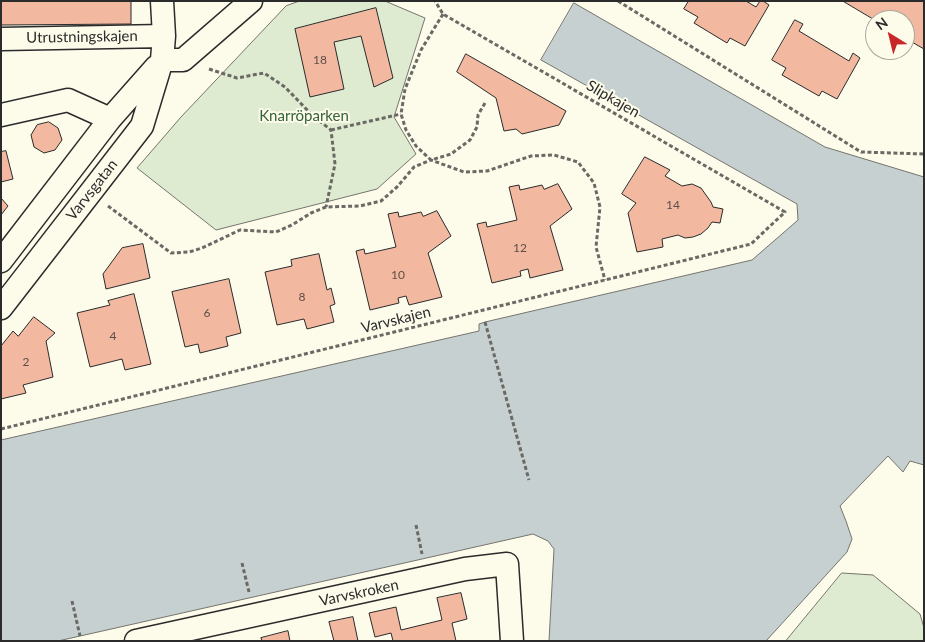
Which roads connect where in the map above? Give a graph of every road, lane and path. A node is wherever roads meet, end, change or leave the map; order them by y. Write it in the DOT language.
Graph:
graph roads {
  1 [pos="162,1"];
  2 [pos="251,1"];
  3 [pos="434,1"];
  4 [pos="618,1"];
  5 [pos="444,14"];
  6 [pos="164,36"];
  7 [pos="1,39"];
  8 [pos="162,60"];
  9 [pos="237,78"];
  10 [pos="485,103"];
  11 [pos="401,114"];
  12 [pos="1,115"];
  13 [pos="110,119"];
  14 [pos="331,130"];
  15 [pos="924,154"];
  16 [pos="431,160"];
  17 [pos="101,201"];
  18 [pos="326,207"];
  19 [pos="786,212"];
  20 [pos="1,261"];
  21 [pos="605,280"];
  22 [pos="1,308"];
  23 [pos="485,322"];
  24 [pos="1,429"];
  25 [pos="529,480"];
  26 [pos="416,525"];
  27 [pos="423,559"];
  28 [pos="242,563"];
  29 [pos="251,598"];
  30 [pos="72,602"];
  31 [pos="80,636"];
  32 [pos="136,641"];
  33 [pos="512,641"];
  1 -- 6 [label="street, Varvsgatan"];
  2 -- 8 [label="street"];
  3 -- 5 [label="path, Slipkajen"];
  4 -- 15 [label="path"];
  5 -- 11 [label="path"];
  5 -- 19 [label="path, Slipkajen"];
  6 -- 7 [label="street, Utrustningskajen"];
  6 -- 8 [label="street, Varvsgatan"];
  8 -- 13 [label="street, Varvsgatan"];
  8 -- 22 [label="street, Varvsgatan"];
  9 -- 14 [label="path"];
  10 -- 16 [label="path"];
  11 -- 14 [label="path"];
  11 -- 16 [label="path"];
  12 -- 13 [label="street"];
  13 -- 20 [label="street, Varvsgatan"];
  14 -- 18 [label="path"];
  16 -- 18 [label="path"];
  16 -- 21 [label="path"];
  17 -- 18 [label="path"];
  19 -- 21 [label="path, Varvskajen"];
  21 -- 24 [label="path, Varvskajen"];
  23 -- 25 [label="path"];
  26 -- 27 [label="path"];
  28 -- 29 [label="path"];
  30 -- 31 [label="path"];
  32 -- 33 [label="street, Varvskroken"];
}
